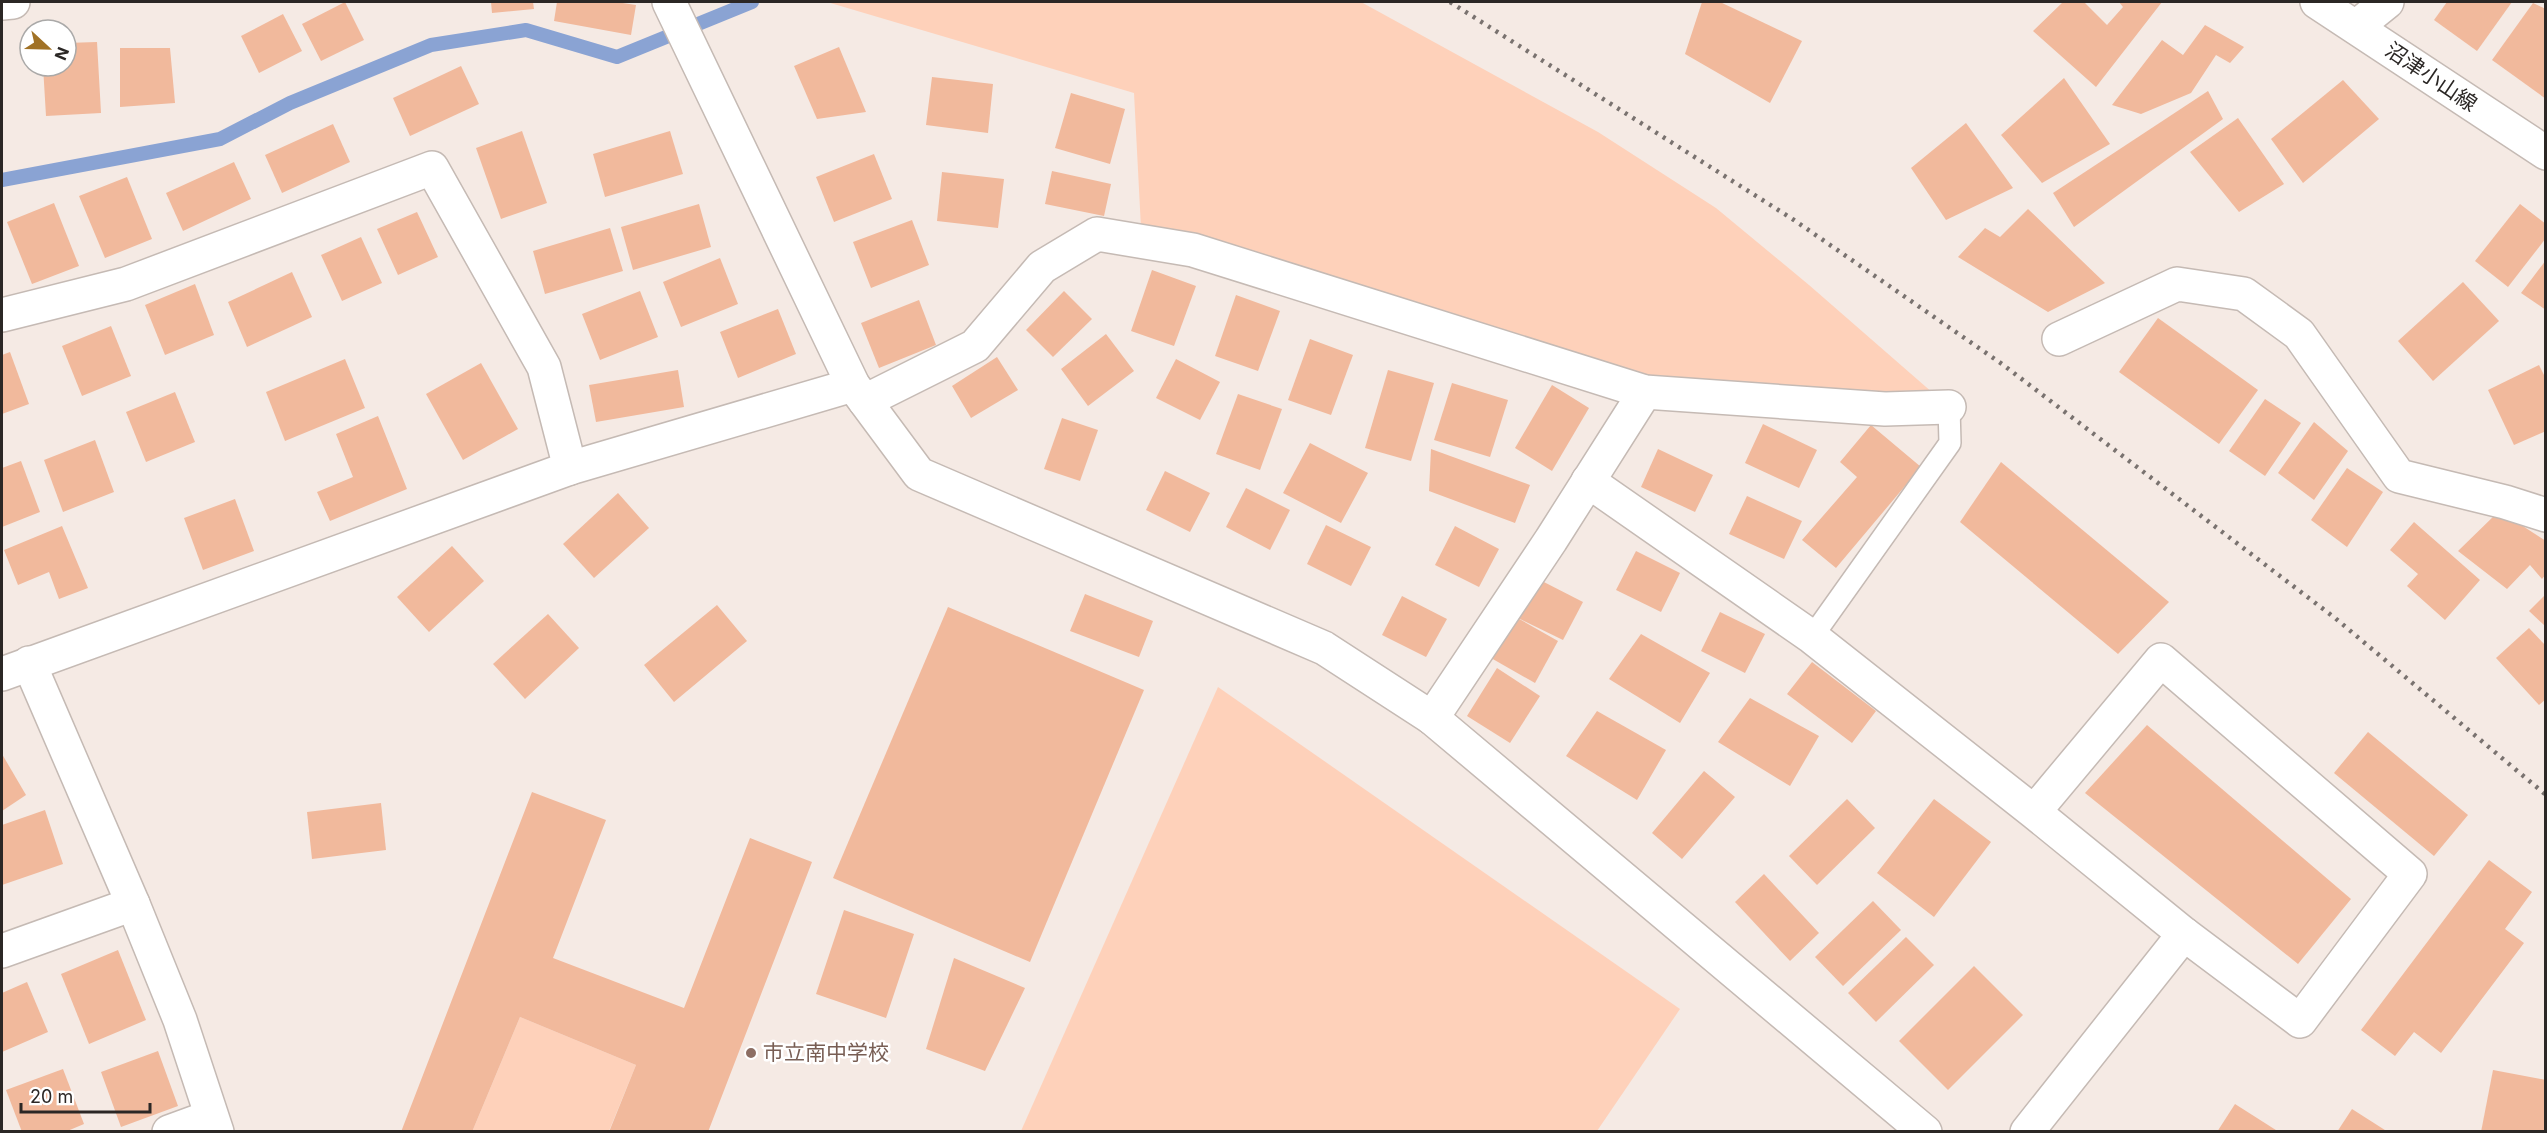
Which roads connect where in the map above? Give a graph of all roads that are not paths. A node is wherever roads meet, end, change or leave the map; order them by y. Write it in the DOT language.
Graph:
graph roads {
  1 [pos="13,2"];
  2 [pos="669,2"];
  3 [pos="2317,2"];
  4 [pos="2387,2"];
  5 [pos="2,3"];
  6 [pos="2356,27"];
  7 [pos="2546,153"];
  8 [pos="2,315"];
  9 [pos="2059,339"];
  10 [pos="1645,392"];
  11 [pos="859,393"];
  12 [pos="1949,407"];
  13 [pos="570,468"];
  14 [pos="1588,481"];
  15 [pos="2546,515"];
  16 [pos="1812,637"];
  17 [pos="15,669"];
  18 [pos="1432,718"];
  19 [pos="2034,812"];
  20 [pos="133,904"];
  21 [pos="2184,934"];
  22 [pos="2,951"];
  23 [pos="214,1124"];
  24 [pos="169,1131"];
  25 [pos="1925,1131"];
  26 [pos="2027,1131"];
  1 -- 5 [label="street"];
  2 -- 11 [label="street"];
  3 -- 6 [label="street, 沼津小山線"];
  4 -- 6 [label="street"];
  6 -- 7 [label="street, 沼津小山線"];
  8 -- 13 [label="street"];
  9 -- 15 [label="street"];
  10 -- 11 [label="street"];
  10 -- 12 [label="street"];
  10 -- 14 [label="street"];
  11 -- 13 [label="street"];
  11 -- 18 [label="street"];
  12 -- 16 [label="lane"];
  13 -- 17 [label="street"];
  14 -- 16 [label="street"];
  14 -- 18 [label="street"];
  16 -- 19 [label="street"];
  17 -- 20 [label="street"];
  18 -- 25 [label="street"];
  19 -- 21 [label="street"];
  19 -- 21 [label="street"];
  20 -- 22 [label="street"];
  20 -- 23 [label="street"];
  21 -- 26 [label="street"];
  23 -- 24 [label="street"];
}
